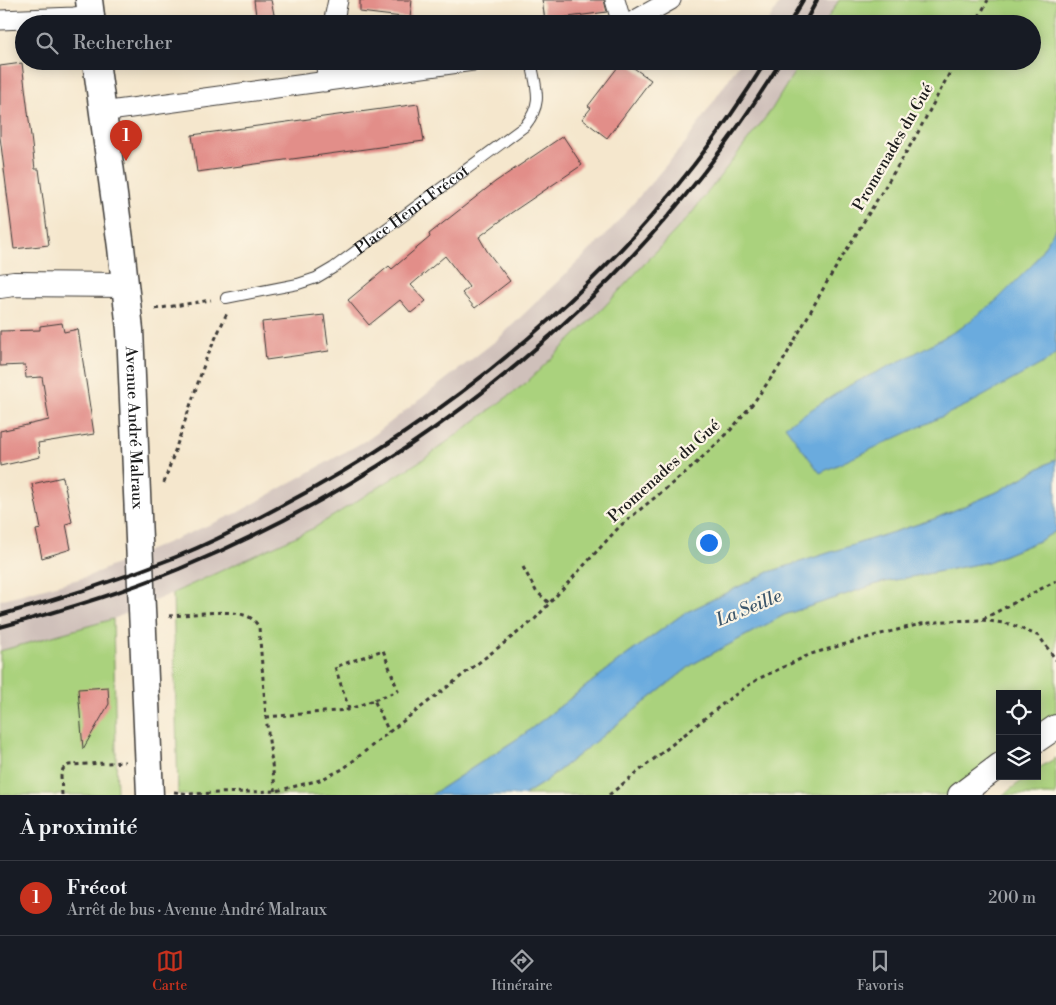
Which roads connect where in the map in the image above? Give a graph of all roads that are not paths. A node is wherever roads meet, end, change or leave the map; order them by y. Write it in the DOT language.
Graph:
graph roads {
  1 [pos="338,0"];
  2 [pos="615,0"];
  3 [pos="671,0"];
  4 [pos="335,15"];
  5 [pos="619,15"];
  6 [pos="644,15"];
  7 [pos="15,19"];
  8 [pos="0,20"];
  9 [pos="97,70"];
  10 [pos="327,70"];
  11 [pos="410,70"];
  12 [pos="532,70"];
  13 [pos="325,82"];
  14 [pos="102,112"];
  15 [pos="125,285"];
  16 [pos="0,286"];
  17 [pos="226,298"];
  18 [pos="1056,726"];
  19 [pos="1041,737"];
  20 [pos="996,768"];
  21 [pos="161,793"];
  22 [pos="960,795"];
  1 -- 4 [label="street"];
  2 -- 5 [label="street"];
  3 -- 6 [label="street"];
  7 -- 8 [label="street"];
  9 -- 14 [label="main road, Avenue André Malraux"];
  10 -- 13 [label="street"];
  11 -- 13 [label="street"];
  12 -- 17 [label="lane, Place Henri Frécot"];
  13 -- 14 [label="street"];
  14 -- 15 [label="main road, Avenue André Malraux"];
  15 -- 16 [label="street"];
  15 -- 21 [label="main road, Avenue André Malraux"];
  18 -- 19 [label="street"];
  20 -- 22 [label="street"];
}
